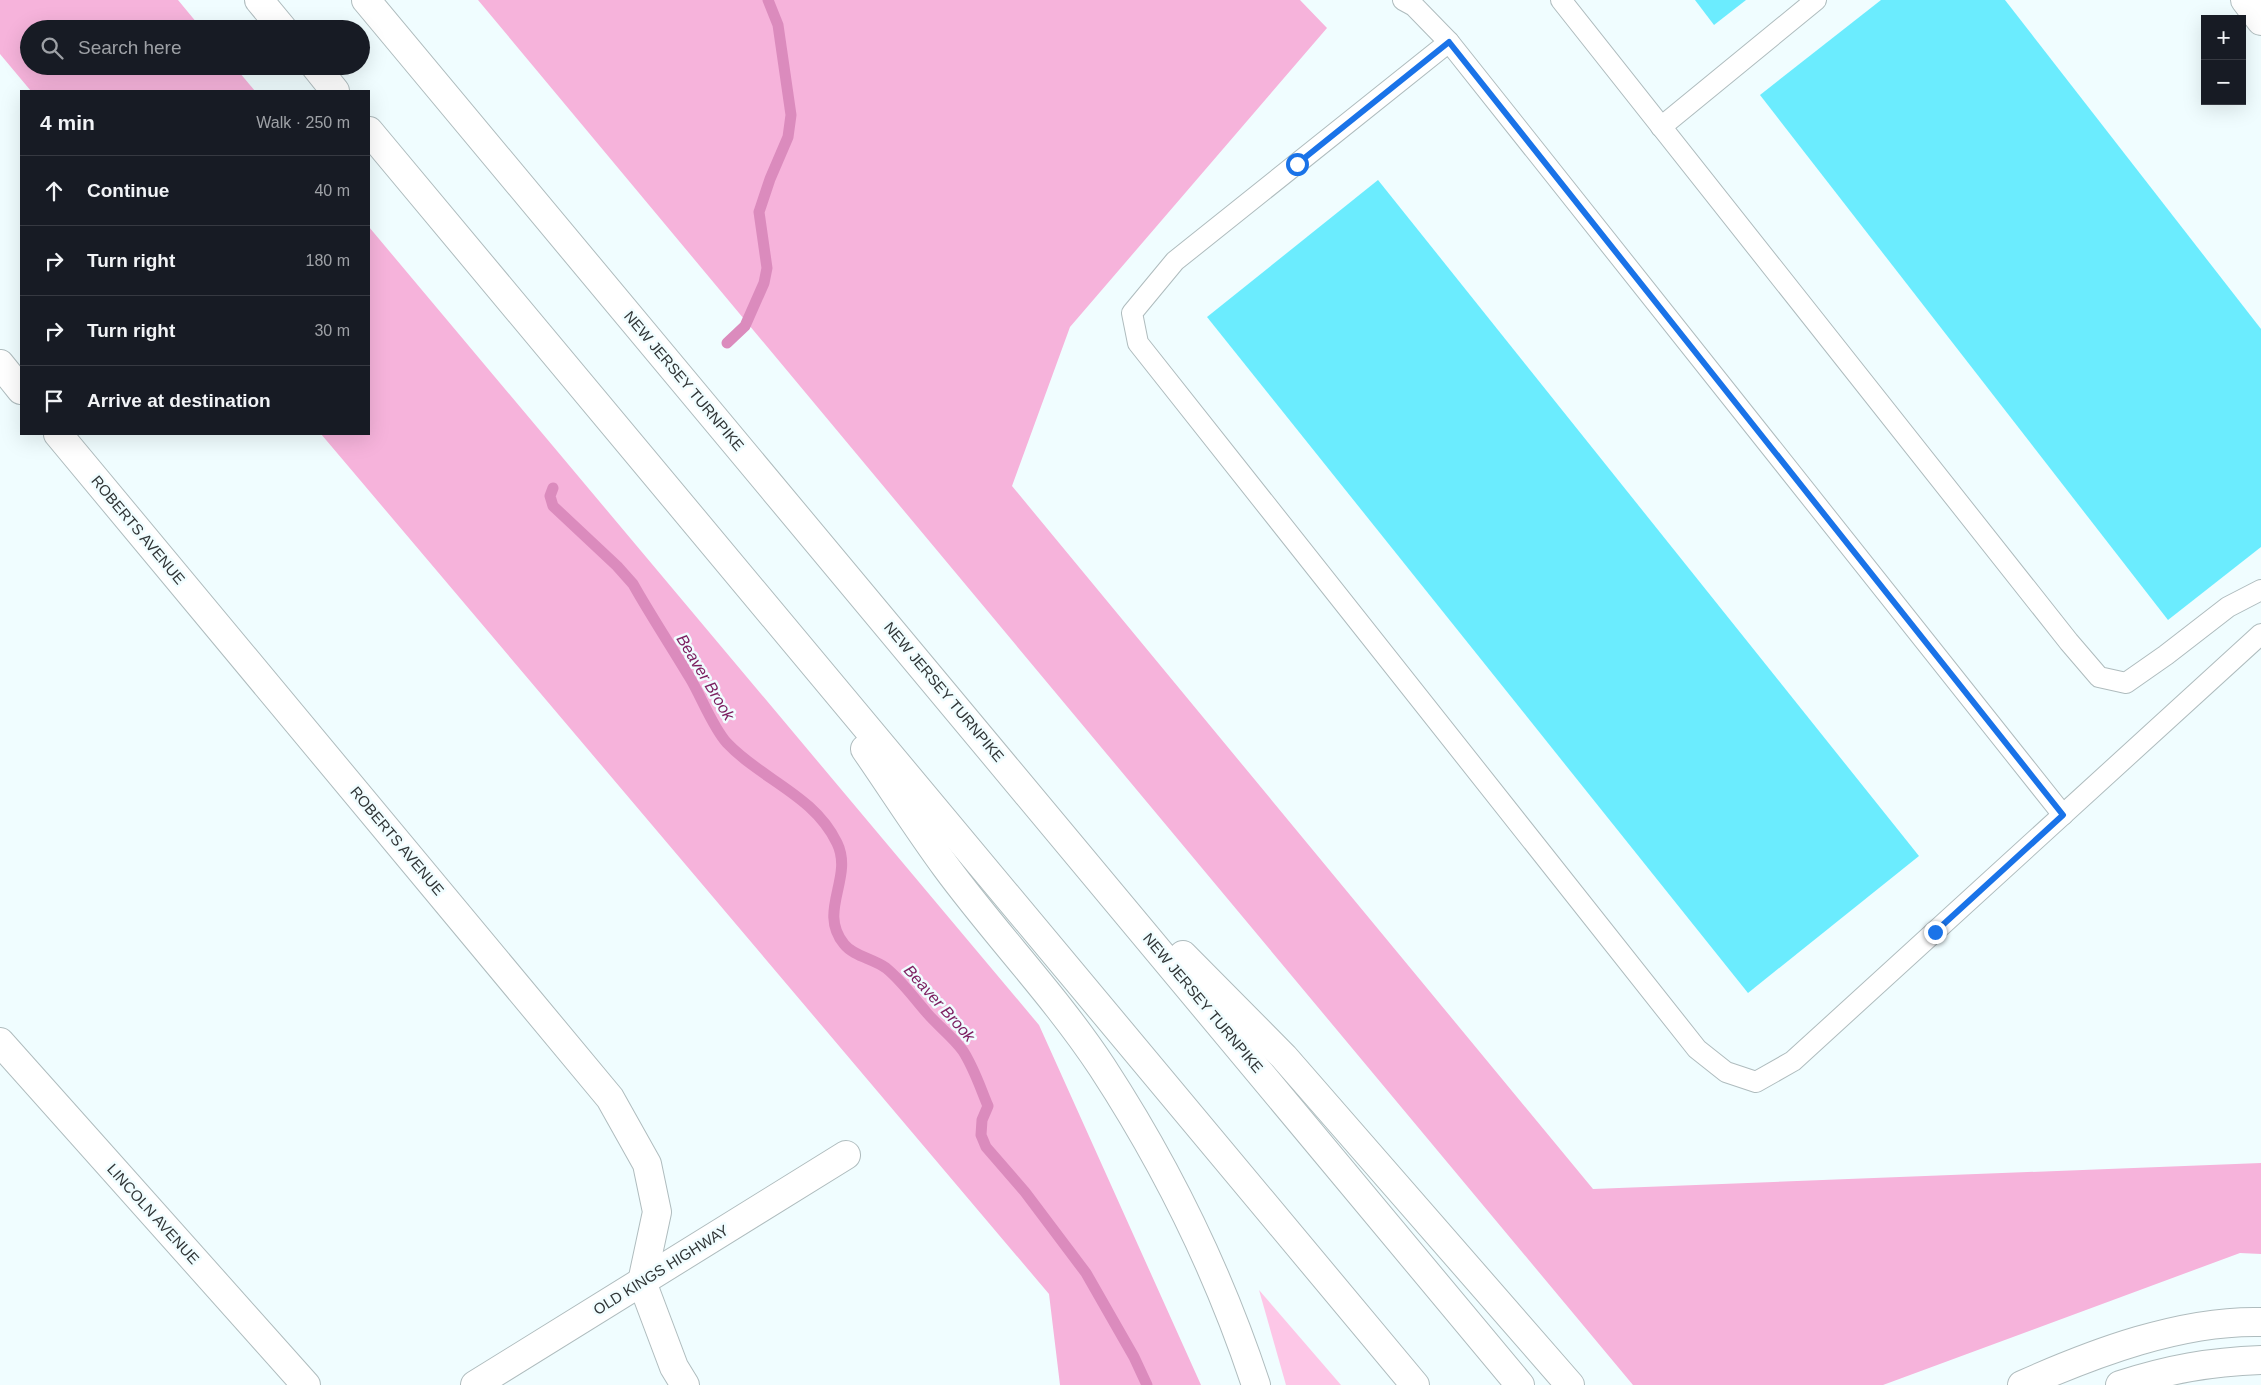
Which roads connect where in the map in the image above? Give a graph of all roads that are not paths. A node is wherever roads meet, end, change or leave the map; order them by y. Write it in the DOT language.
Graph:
graph roads {
  1 [pos="259,0"];
  2 [pos="366,0"];
  3 [pos="1403,0"];
  4 [pos="1561,0"];
  5 [pos="1816,0"];
  6 [pos="2245,0"];
  7 [pos="276,20"];
  8 [pos="2261,21"];
  9 [pos="1449,42"];
  10 [pos="322,75"];
  11 [pos="335,90"];
  12 [pos="1662,127"];
  13 [pos="370,132"];
  14 [pos="0,364"];
  15 [pos="20,389"];
  16 [pos="59,435"];
  17 [pos="2261,590"];
  18 [pos="771,611"];
  19 [pos="2261,634"];
  20 [pos="2063,815"];
  21 [pos="1053,823"];
  22 [pos="0,1042"];
  23 [pos="846,1155"];
  24 [pos="642,1282"];
  25 [pos="2261,1322"];
  26 [pos="2261,1360"];
  27 [pos="306,1385"];
  28 [pos="475,1385"];
  29 [pos="686,1385"];
  30 [pos="1256,1385"];
  31 [pos="1415,1385"];
  32 [pos="1520,1385"];
  33 [pos="1570,1385"];
  34 [pos="2022,1385"];
  35 [pos="2120,1385"];
  1 -- 7 [label="main road"];
  2 -- 21 [label="main road, NEW JERSEY TURNPIKE"];
  3 -- 9 [label="lane"];
  4 -- 12 [label="lane"];
  5 -- 12 [label="lane"];
  6 -- 8 [label="main road"];
  9 -- 20 [label="lane"];
  9 -- 20 [label="lane"];
  10 -- 11 [label="main road"];
  12 -- 17 [label="lane"];
  13 -- 18 [label="main road"];
  14 -- 15 [label="main road"];
  16 -- 24 [label="main road, ROBERTS AVENUE"];
  18 -- 30 [label="main road"];
  18 -- 31 [label="main road"];
  19 -- 20 [label="lane"];
  21 -- 32 [label="main road, NEW JERSEY TURNPIKE"];
  21 -- 33 [label="main road"];
  22 -- 27 [label="main road, LINCOLN AVENUE"];
  23 -- 24 [label="main road, OLD KINGS HIGHWAY"];
  24 -- 28 [label="main road, OLD KINGS HIGHWAY"];
  24 -- 29 [label="main road"];
  25 -- 34 [label="main road"];
  26 -- 35 [label="main road"];
}
